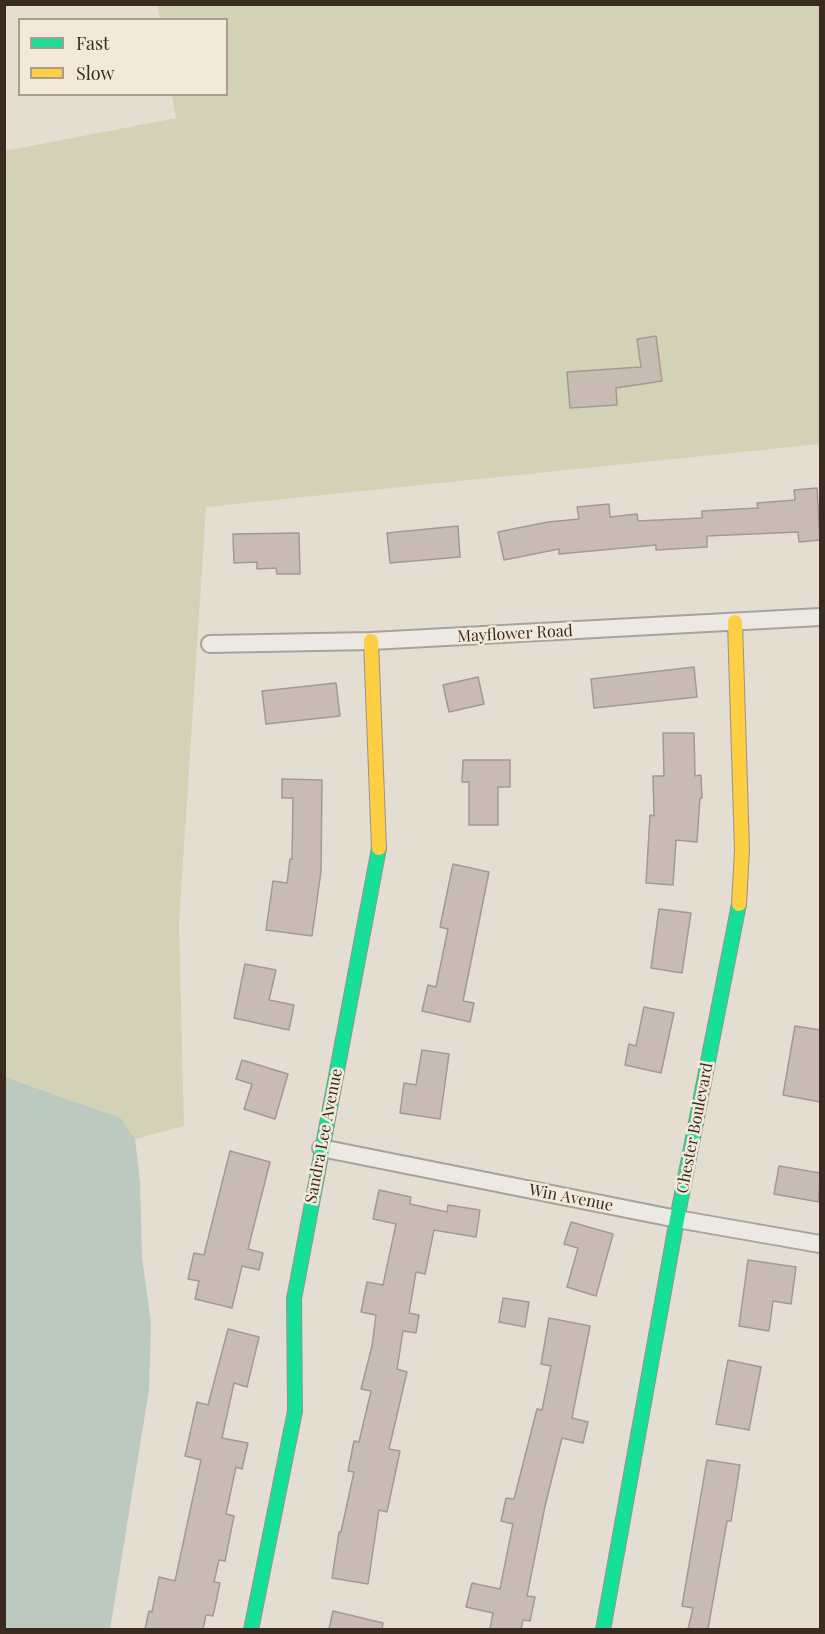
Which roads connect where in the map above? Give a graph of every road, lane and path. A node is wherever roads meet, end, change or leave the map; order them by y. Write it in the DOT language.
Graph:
graph roads {
  1 [pos="820,617"];
  2 [pos="735,622"];
  3 [pos="371,641"];
  4 [pos="210,644"];
  5 [pos="321,1148"];
  6 [pos="677,1219"];
  7 [pos="820,1244"];
  8 [pos="251,1629"];
  9 [pos="603,1629"];
  1 -- 2 [label="street, Mayflower Road"];
  2 -- 3 [label="street, Mayflower Road"];
  2 -- 6 [label="street, Chester Boulevard"];
  3 -- 4 [label="street, Mayflower Road"];
  3 -- 5 [label="street, Sandra Lee Avenue"];
  5 -- 6 [label="street, Win Avenue"];
  5 -- 8 [label="street, Sandra Lee Avenue"];
  6 -- 7 [label="street, Win Avenue"];
  6 -- 9 [label="street, Chester Boulevard"];
}
